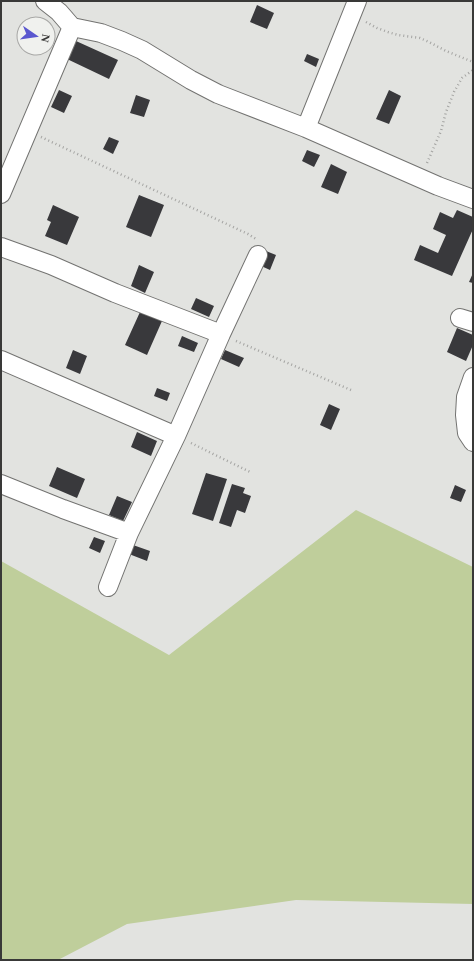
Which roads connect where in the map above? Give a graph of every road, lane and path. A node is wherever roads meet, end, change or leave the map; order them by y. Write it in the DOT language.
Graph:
graph roads {
  1 [pos="45,1"];
  2 [pos="356,3"];
  3 [pos="72,27"];
  4 [pos="473,62"];
  5 [pos="473,70"];
  6 [pos="306,128"];
  7 [pos="28,131"];
  8 [pos="420,179"];
  9 [pos="1,194"];
  10 [pos="473,199"];
  11 [pos="1,247"];
  12 [pos="258,255"];
  13 [pos="221,334"];
  14 [pos="1,360"];
  15 [pos="473,377"];
  16 [pos="350,390"];
  17 [pos="176,436"];
  18 [pos="473,442"];
  19 [pos="252,473"];
  20 [pos="1,484"];
  21 [pos="129,533"];
  22 [pos="108,587"];
  1 -- 3 [label="street"];
  2 -- 4 [label="path"];
  2 -- 6 [label="street"];
  3 -- 6 [label="street"];
  3 -- 7 [label="street"];
  5 -- 8 [label="path"];
  6 -- 8 [label="street"];
  7 -- 9 [label="street"];
  7 -- 12 [label="path"];
  8 -- 10 [label="street"];
  11 -- 13 [label="street"];
  12 -- 13 [label="street"];
  13 -- 16 [label="path"];
  13 -- 17 [label="street"];
  14 -- 17 [label="street"];
  15 -- 18 [label="street"];
  17 -- 19 [label="path"];
  17 -- 21 [label="street"];
  20 -- 21 [label="street"];
  21 -- 22 [label="street"];
}
